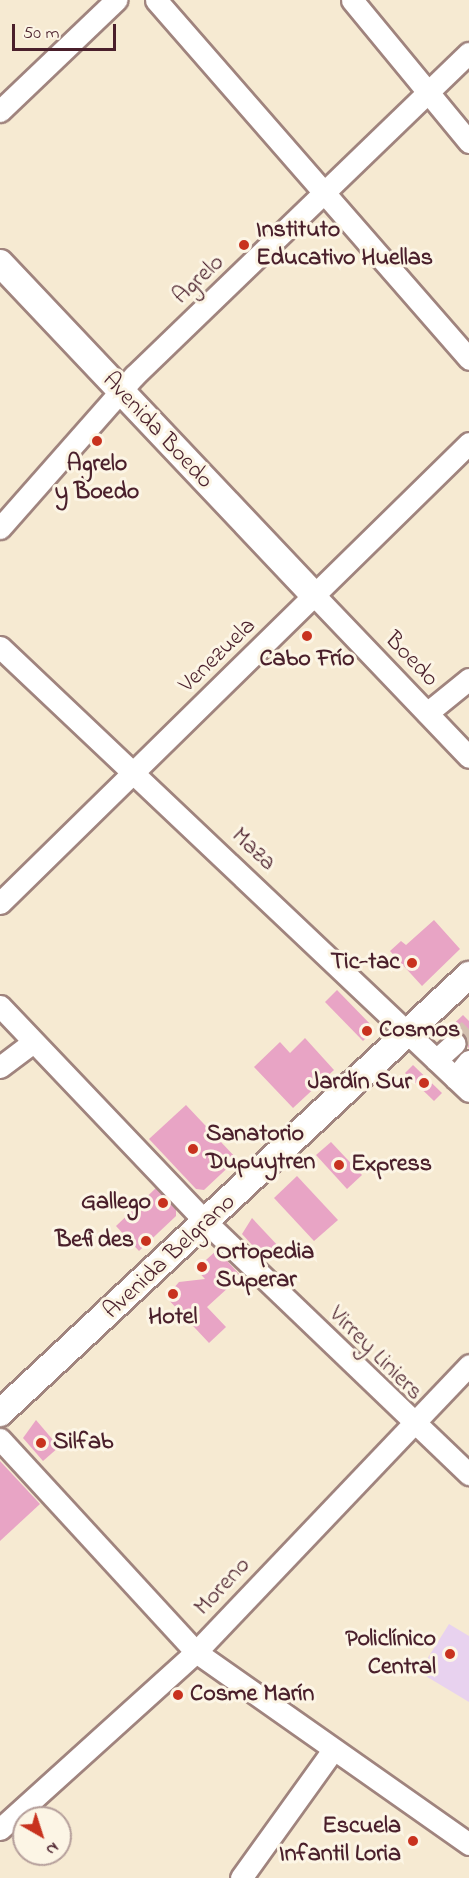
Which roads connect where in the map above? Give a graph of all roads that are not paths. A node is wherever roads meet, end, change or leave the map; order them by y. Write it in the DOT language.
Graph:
graph roads {
  1 [pos="117,0"];
  2 [pos="156,0"];
  3 [pos="352,0"];
  4 [pos="469,53"];
  5 [pos="428,92"];
  6 [pos="0,111"];
  7 [pos="469,142"];
  8 [pos="327,194"];
  9 [pos="0,263"];
  10 [pos="469,359"];
  11 [pos="120,393"];
  12 [pos="469,443"];
  13 [pos="0,528"];
  14 [pos="316,597"];
  15 [pos="0,647"];
  16 [pos="469,679"];
  17 [pos="427,713"];
  18 [pos="469,757"];
  19 [pos="135,774"];
  20 [pos="0,903"];
  21 [pos="469,975"];
  22 [pos="0,1006"];
  23 [pos="408,1033"];
  24 [pos="33,1042"];
  25 [pos="455,1043"];
  26 [pos="436,1060"];
  27 [pos="469,1061"];
  28 [pos="0,1067"];
  29 [pos="462,1085"];
  30 [pos="207,1223"];
  31 [pos="469,1365"];
  32 [pos="0,1413"];
  33 [pos="411,1425"];
  34 [pos="0,1439"];
  35 [pos="469,1474"];
  36 [pos="196,1652"];
  37 [pos="333,1750"];
  38 [pos="0,1829"];
  39 [pos="469,1844"];
  40 [pos="241,1878"];
  1 -- 6 [label="street"];
  2 -- 8 [label="street"];
  3 -- 5 [label="street"];
  4 -- 5 [label="street, Agrelo"];
  5 -- 7 [label="street"];
  5 -- 8 [label="street, Agrelo"];
  8 -- 10 [label="street"];
  8 -- 11 [label="street, Agrelo"];
  9 -- 11 [label="main road, Avenida Boedo"];
  11 -- 13 [label="street, Agrelo"];
  11 -- 14 [label="main road, Avenida Boedo"];
  12 -- 14 [label="street, Venezuela"];
  14 -- 17 [label="street, Boedo"];
  14 -- 19 [label="street, Venezuela"];
  15 -- 19 [label="street, Maza"];
  16 -- 17 [label="street"];
  17 -- 18 [label="street, Boedo"];
  19 -- 20 [label="street, Venezuela"];
  19 -- 23 [label="street, Maza"];
  21 -- 23 [label="main road, Avenida Belgrano"];
  22 -- 24 [label="street, Virrey Liniers"];
  23 -- 26 [label="street, Maza"];
  23 -- 30 [label="main road, Avenida Belgrano"];
  24 -- 28 [label="street"];
  24 -- 30 [label="street, Virrey Liniers"];
  25 -- 26 [label="street"];
  26 -- 29 [label="street, Maza"];
  27 -- 29 [label="street"];
  30 -- 32 [label="main road, Avenida Belgrano"];
  30 -- 33 [label="street, Virrey Liniers"];
  31 -- 33 [label="street, Moreno"];
  33 -- 35 [label="street, Virrey Liniers"];
  33 -- 36 [label="street, Moreno"];
  34 -- 36 [label="street"];
  36 -- 37 [label="street"];
  36 -- 38 [label="street, Moreno"];
  37 -- 39 [label="street"];
  37 -- 40 [label="street"];
}
